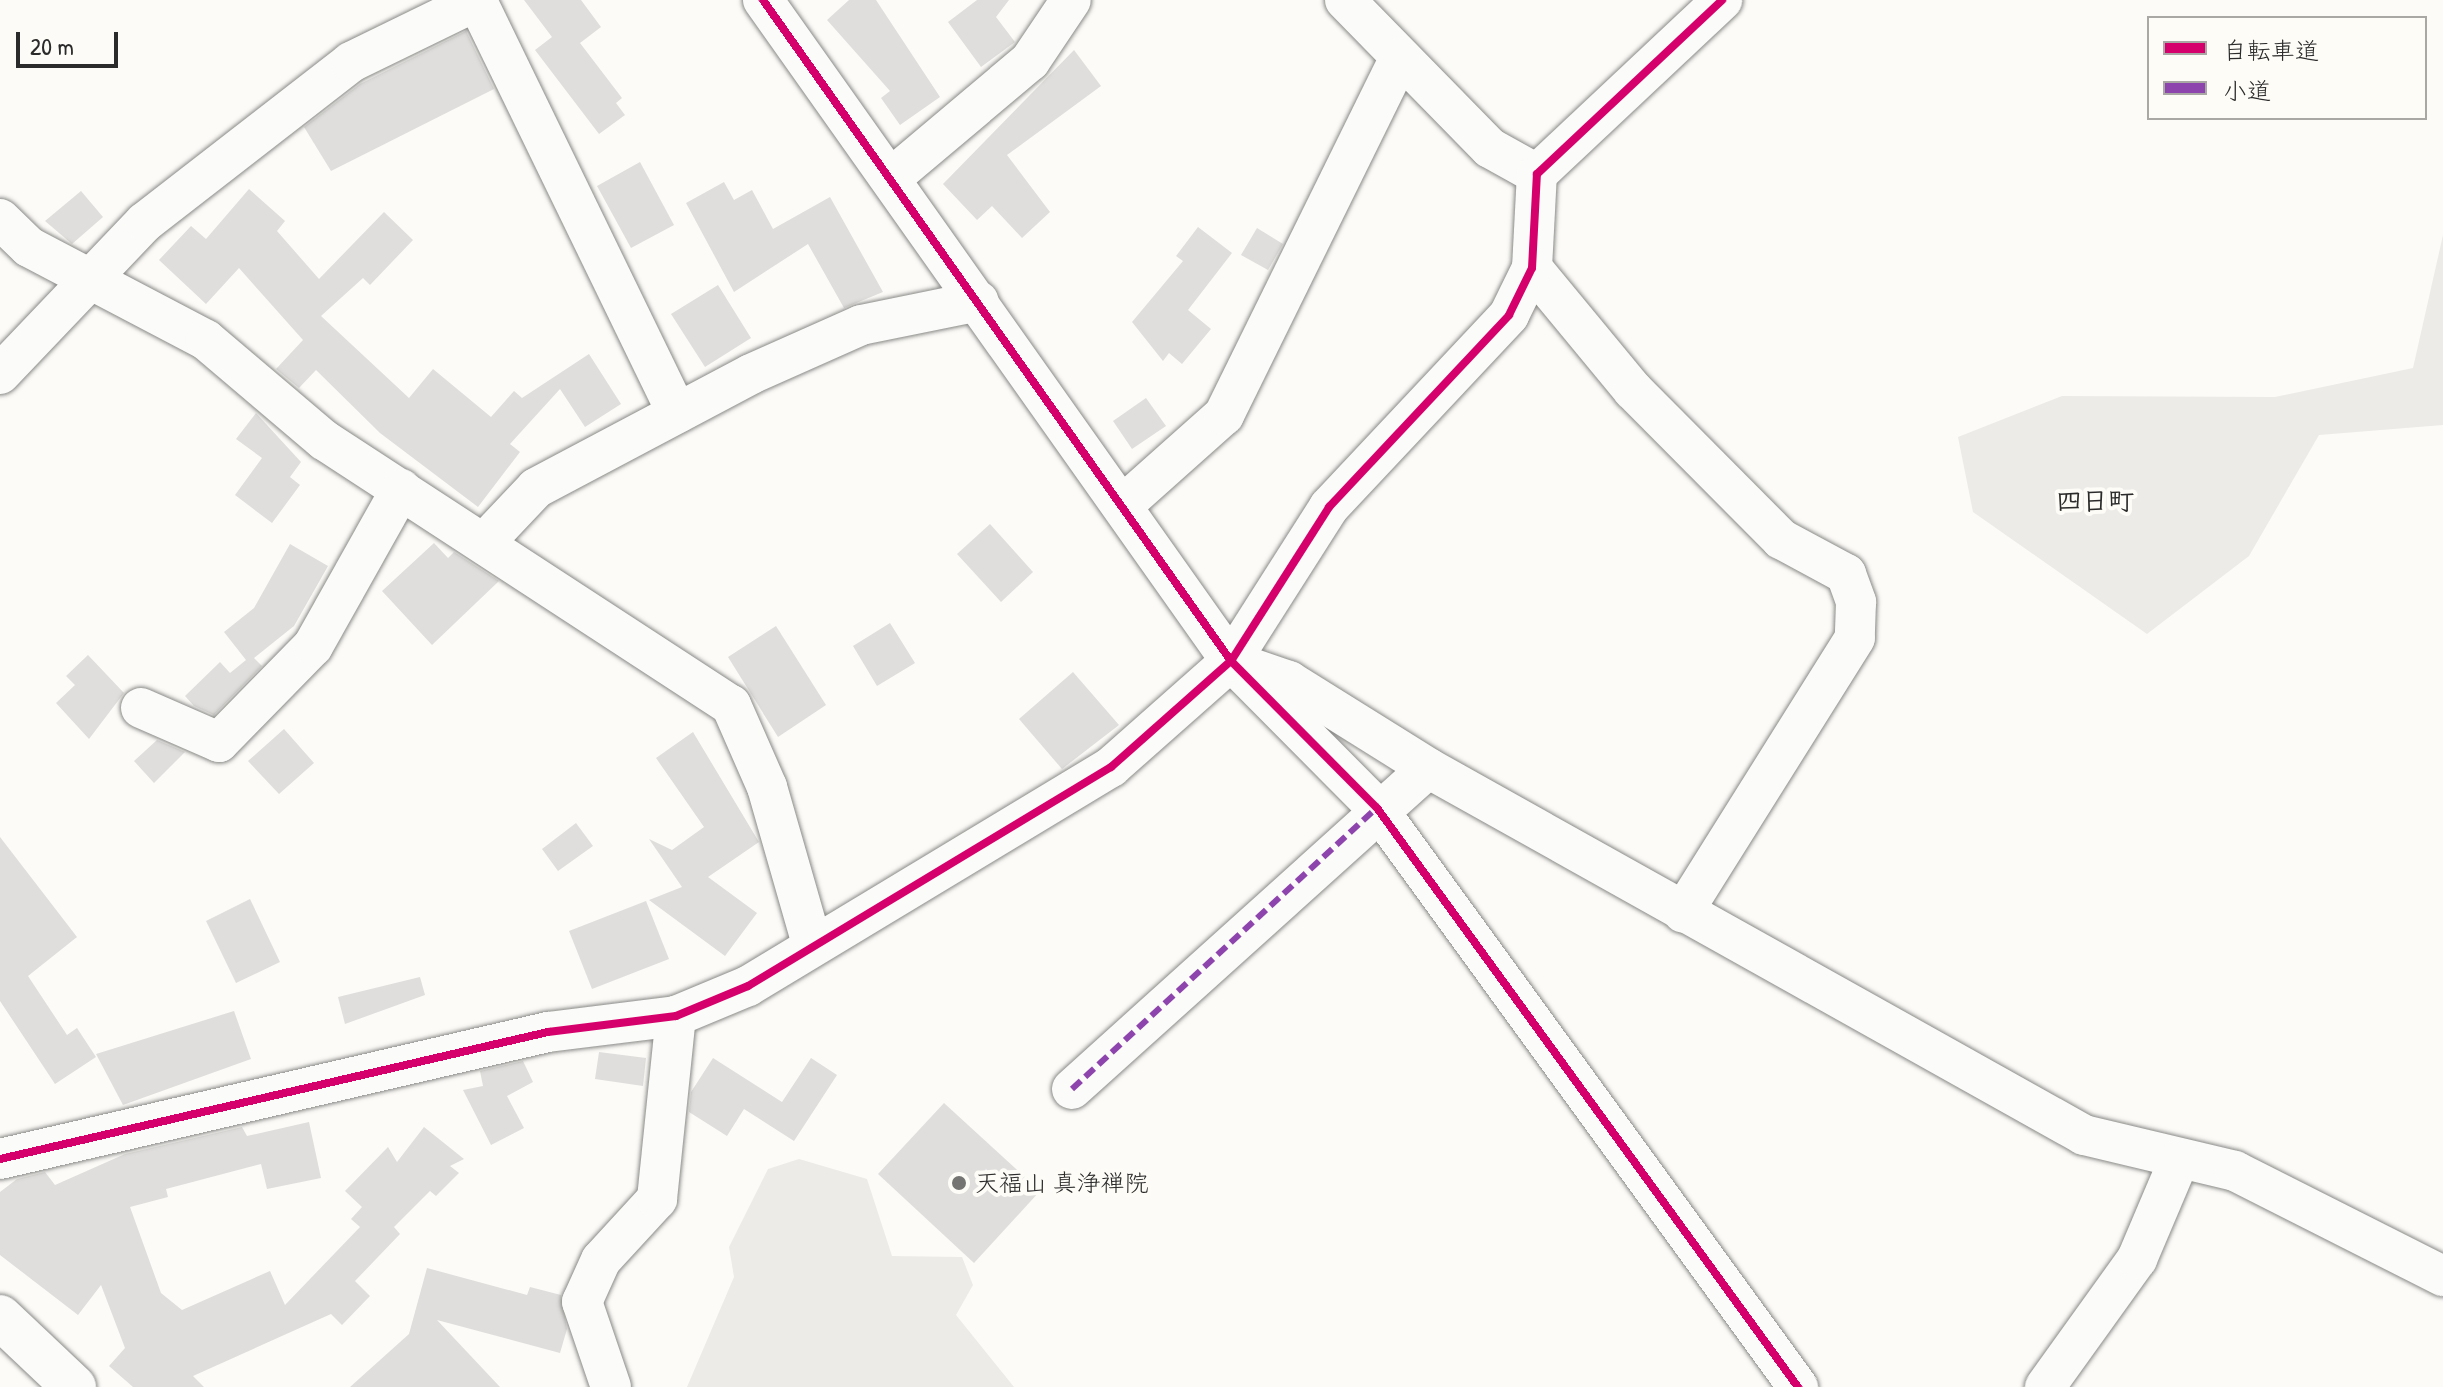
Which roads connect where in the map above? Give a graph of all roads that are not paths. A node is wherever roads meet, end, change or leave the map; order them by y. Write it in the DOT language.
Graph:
graph roads {
  1 [pos="478,0"];
  2 [pos="763,0"];
  3 [pos="1071,0"];
  4 [pos="1345,0"];
  5 [pos="1722,0"];
  6 [pos="1400,58"];
  7 [pos="1537,174"];
  8 [pos="891,178"];
  9 [pos="0,219"];
  10 [pos="1532,268"];
  11 [pos="85,279"];
  12 [pos="979,301"];
  13 [pos="0,374"];
  14 [pos="677,413"];
  15 [pos="401,489"];
  16 [pos="1124,504"];
  17 [pos="485,542"];
  18 [pos="1231,661"];
  19 [pos="141,708"];
  20 [pos="1428,768"];
  21 [pos="1377,808"];
  22 [pos="1683,912"];
  23 [pos="812,944"];
  24 [pos="676,1016"];
  25 [pos="1072,1089"];
  26 [pos="0,1159"];
  27 [pos="2179,1160"];
  28 [pos="2443,1276"];
  29 [pos="0,1317"];
  30 [pos="74,1387"];
  31 [pos="611,1387"];
  32 [pos="1798,1387"];
  33 [pos="2045,1387"];
  1 -- 11 [label="street"];
  1 -- 14 [label="street"];
  2 -- 8 [label="street"];
  3 -- 8 [label="street"];
  4 -- 6 [label="street"];
  5 -- 7 [label="street"];
  6 -- 7 [label="street"];
  6 -- 16 [label="street"];
  7 -- 10 [label="street"];
  8 -- 12 [label="street"];
  9 -- 11 [label="street"];
  10 -- 18 [label="street"];
  10 -- 22 [label="street"];
  11 -- 13 [label="street"];
  11 -- 15 [label="street"];
  12 -- 14 [label="street"];
  12 -- 16 [label="street"];
  14 -- 17 [label="street"];
  15 -- 17 [label="street"];
  15 -- 19 [label="street"];
  16 -- 18 [label="street"];
  17 -- 23 [label="street"];
  18 -- 20 [label="street"];
  18 -- 21 [label="street"];
  18 -- 23 [label="street"];
  20 -- 21 [label="street"];
  20 -- 22 [label="street"];
  21 -- 25 [label="street"];
  21 -- 32 [label="street"];
  22 -- 27 [label="street"];
  23 -- 24 [label="street"];
  24 -- 26 [label="street"];
  24 -- 31 [label="street"];
  27 -- 28 [label="street"];
  27 -- 33 [label="street"];
  29 -- 30 [label="highway"];
}
